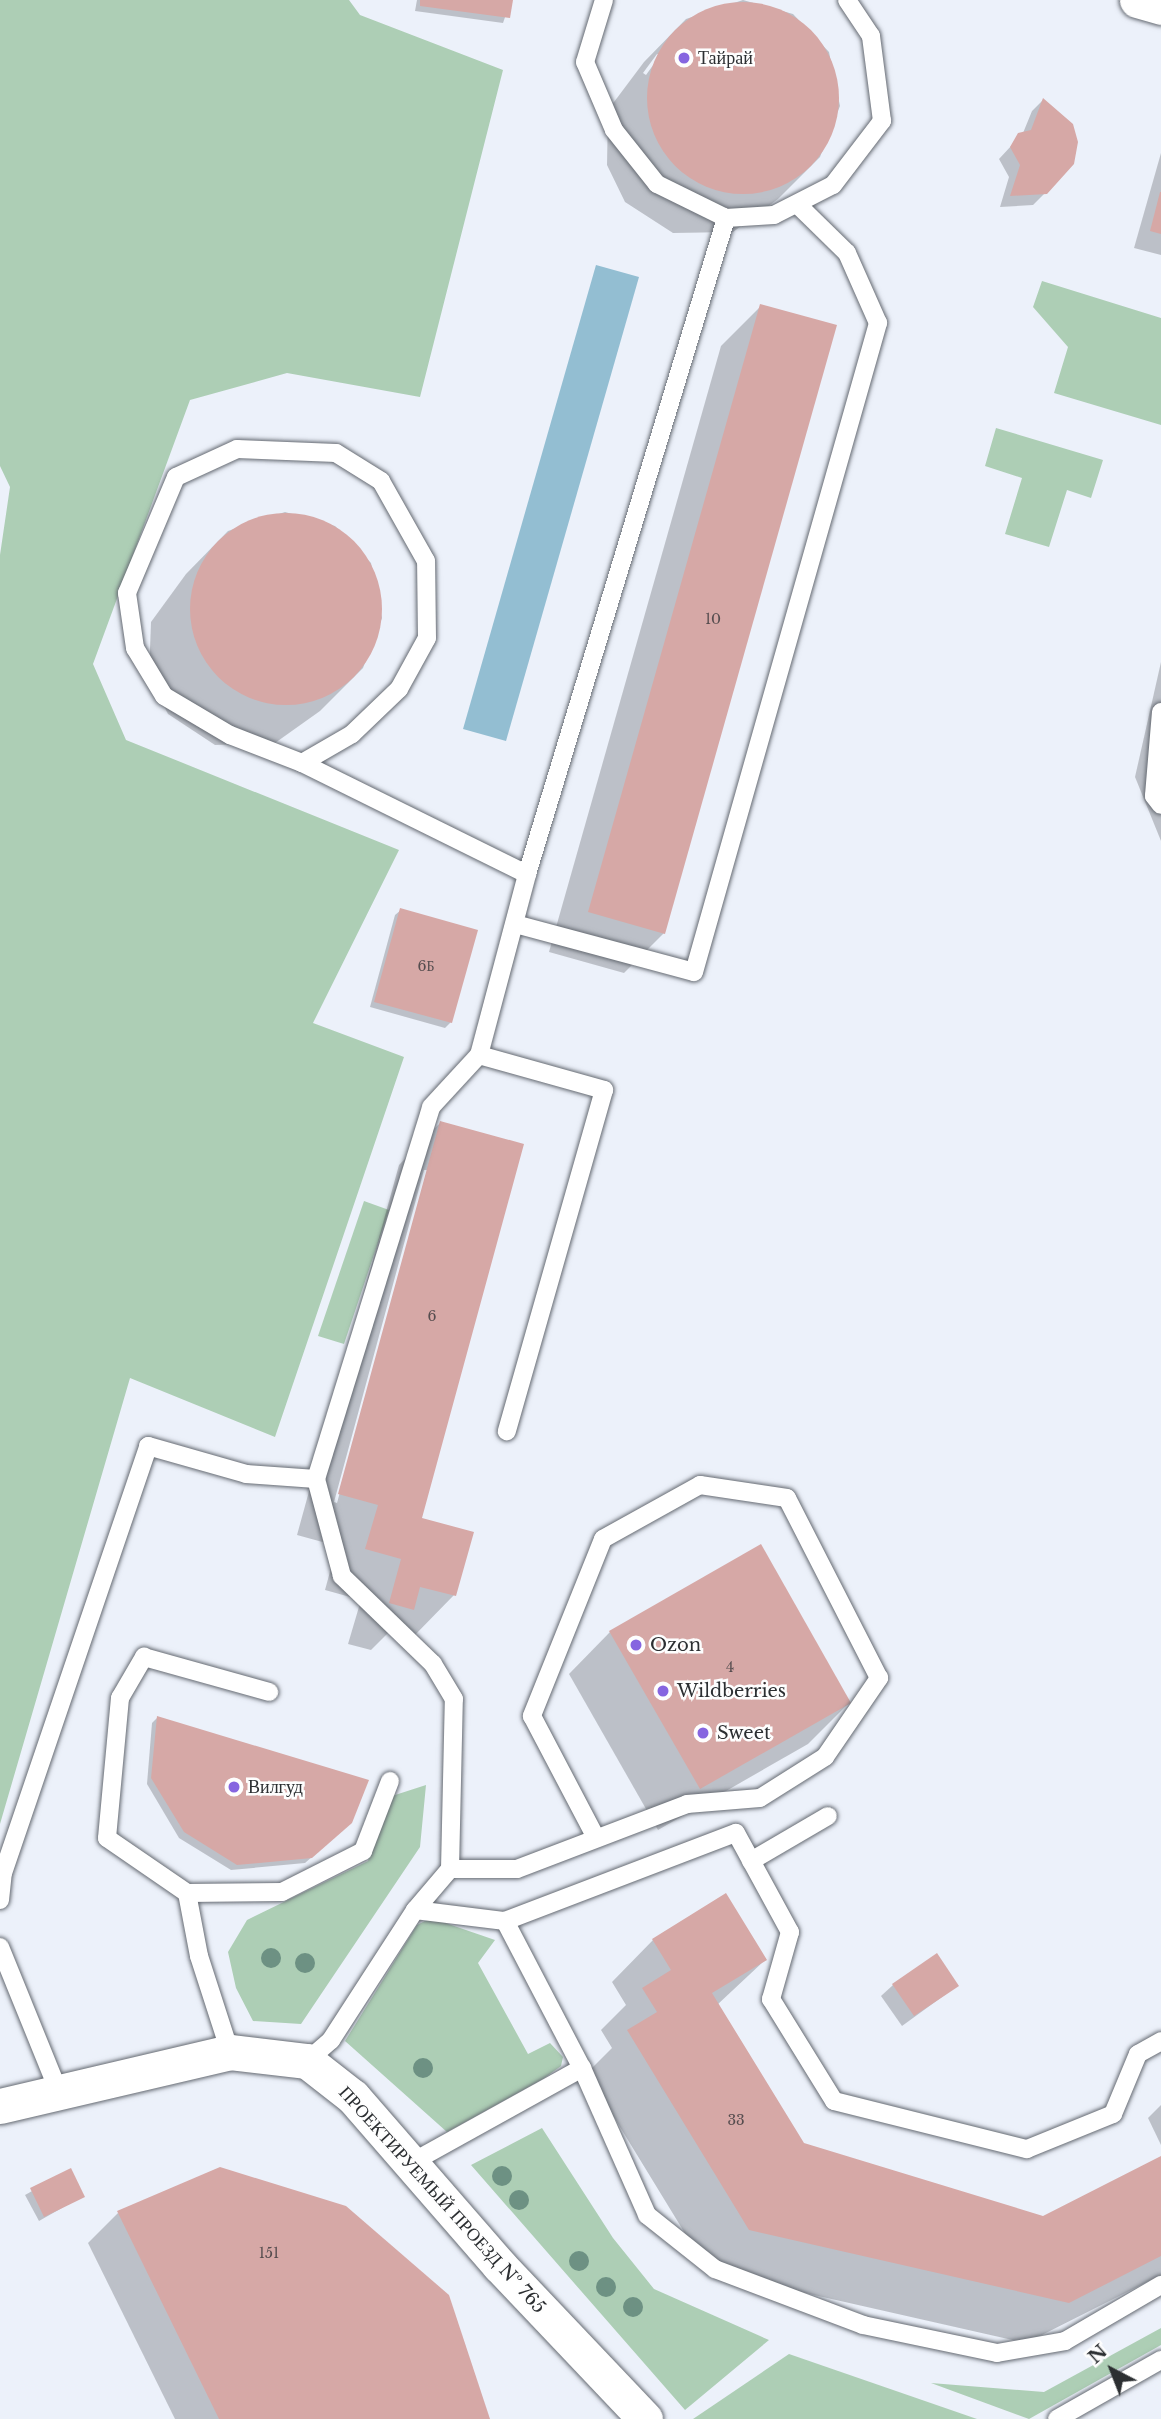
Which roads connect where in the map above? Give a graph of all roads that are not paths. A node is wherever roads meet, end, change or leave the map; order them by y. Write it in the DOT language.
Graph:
graph roads {
  1 [pos="604,0"];
  2 [pos="847,0"];
  3 [pos="1137,0"];
  4 [pos="1161,7"];
  5 [pos="797,204"];
  6 [pos="726,218"];
  7 [pos="1161,712"];
  8 [pos="302,763"];
  9 [pos="1161,805"];
  10 [pos="527,874"];
  11 [pos="514,924"];
  12 [pos="479,1055"];
  13 [pos="507,1431"];
  14 [pos="316,1479"];
  15 [pos="270,1692"];
  16 [pos="390,1780"];
  17 [pos="828,1816"];
  18 [pos="596,1838"];
  19 [pos="751,1861"];
  20 [pos="450,1869"];
  21 [pos="187,1893"];
  22 [pos="0,1900"];
  23 [pos="415,1910"];
  24 [pos="505,1921"];
  25 [pos="0,1947"];
  26 [pos="1161,2041"];
  27 [pos="230,2052"];
  28 [pos="307,2061"];
  29 [pos="583,2068"];
  30 [pos="59,2092"];
  31 [pos="0,2106"];
  32 [pos="409,2164"];
  33 [pos="1161,2285"];
  34 [pos="1161,2360"];
  35 [pos="645,2419"];
  36 [pos="1057,2419"];
  1 -- 6 [label="lane"];
  2 -- 5 [label="lane"];
  3 -- 4 [label="street"];
  5 -- 6 [label="lane"];
  5 -- 11 [label="lane"];
  6 -- 10 [label="lane"];
  7 -- 9 [label="lane"];
  8 -- 8 [label="lane"];
  8 -- 10 [label="lane"];
  10 -- 11 [label="lane"];
  11 -- 12 [label="lane"];
  12 -- 13 [label="lane"];
  12 -- 14 [label="lane"];
  14 -- 20 [label="lane"];
  14 -- 22 [label="lane"];
  15 -- 21 [label="lane"];
  16 -- 21 [label="lane"];
  17 -- 19 [label="lane"];
  18 -- 18 [label="lane"];
  18 -- 20 [label="lane"];
  19 -- 24 [label="lane"];
  19 -- 26 [label="lane"];
  20 -- 23 [label="lane"];
  21 -- 27 [label="lane"];
  23 -- 24 [label="lane"];
  23 -- 28 [label="lane"];
  24 -- 29 [label="lane"];
  25 -- 30 [label="lane"];
  27 -- 28 [label="street"];
  27 -- 30 [label="street"];
  28 -- 32 [label="street, ПРОЕКТИРУЕМЫЙ ПРОЕЗД № 765"];
  29 -- 32 [label="lane"];
  29 -- 33 [label="lane"];
  30 -- 31 [label="street"];
  32 -- 35 [label="street, ПРОЕКТИРУЕМЫЙ ПРОЕЗД № 765"];
  34 -- 36 [label="lane"];
}
